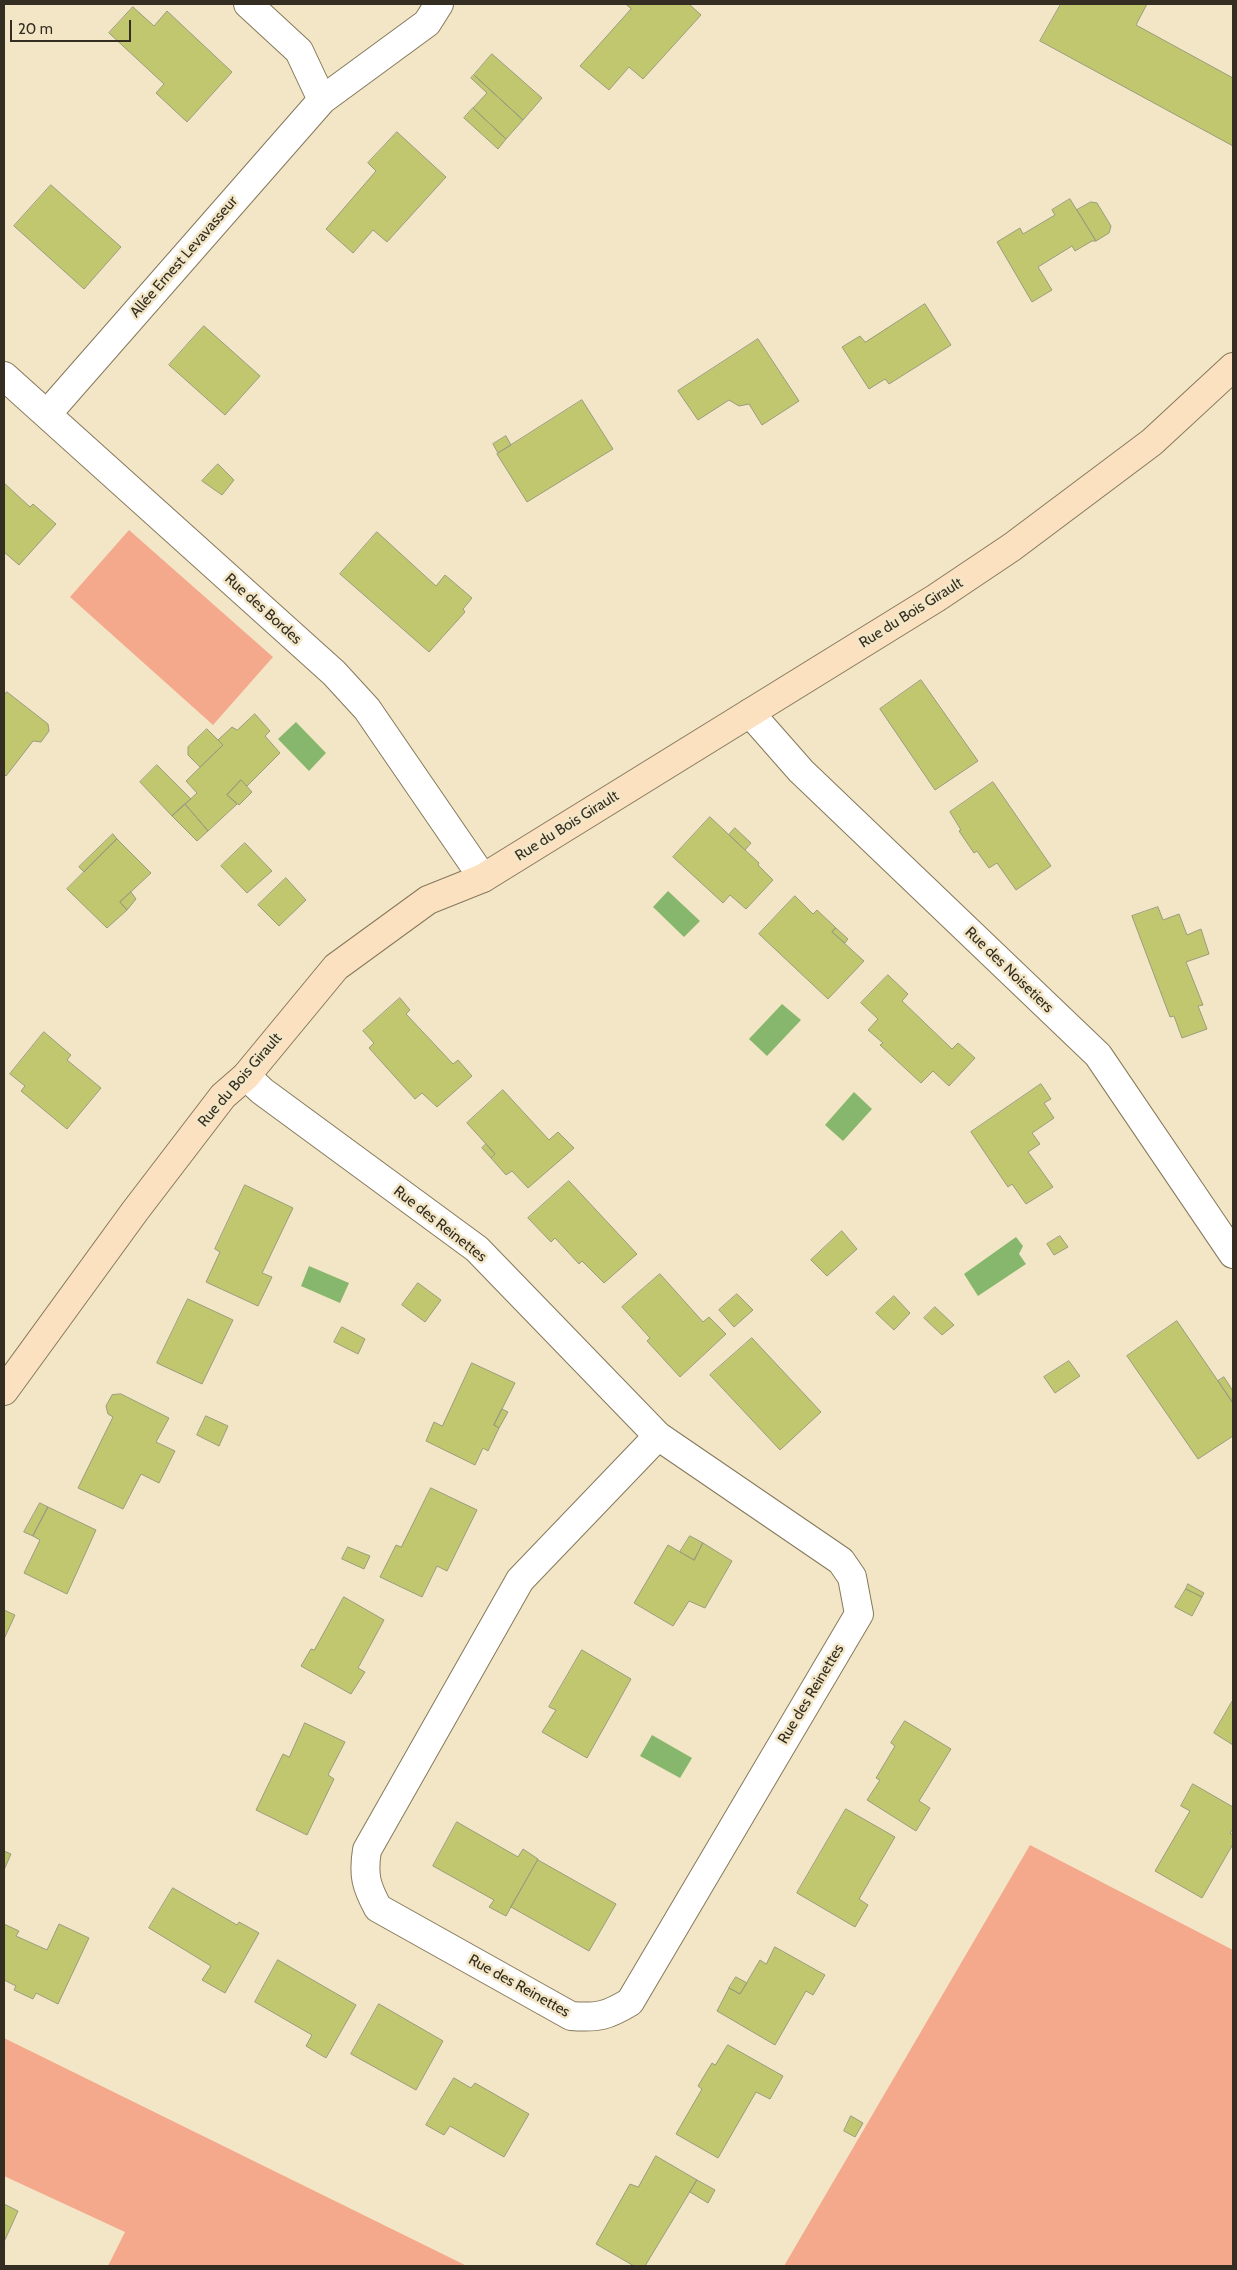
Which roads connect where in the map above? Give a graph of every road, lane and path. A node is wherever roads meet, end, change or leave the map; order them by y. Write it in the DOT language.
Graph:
graph roads {
  1 [pos="248,4"];
  2 [pos="440,4"];
  3 [pos="322,100"];
  4 [pos="1233,367"];
  5 [pos="4,376"];
  6 [pos="47,414"];
  7 [pos="750,713"];
  8 [pos="483,878"];
  9 [pos="246,1076"];
  10 [pos="1233,1254"];
  11 [pos="4,1391"];
  12 [pos="658,1436"];
  1 -- 3 [label="street"];
  2 -- 3 [label="street, Allée Ernest Levavasseur"];
  3 -- 6 [label="street, Allée Ernest Levavasseur"];
  4 -- 7 [label="street, Rue du Bois Girault"];
  5 -- 6 [label="street, Rue des Bordes"];
  6 -- 8 [label="street, Rue des Bordes"];
  7 -- 8 [label="street, Rue du Bois Girault"];
  7 -- 10 [label="street, Rue des Noisetiers"];
  8 -- 9 [label="street, Rue du Bois Girault"];
  9 -- 11 [label="street, Rue du Bois Girault"];
  9 -- 12 [label="street, Rue des Reinettes"];
  12 -- 12 [label="street, Rue des Reinettes"];
}
